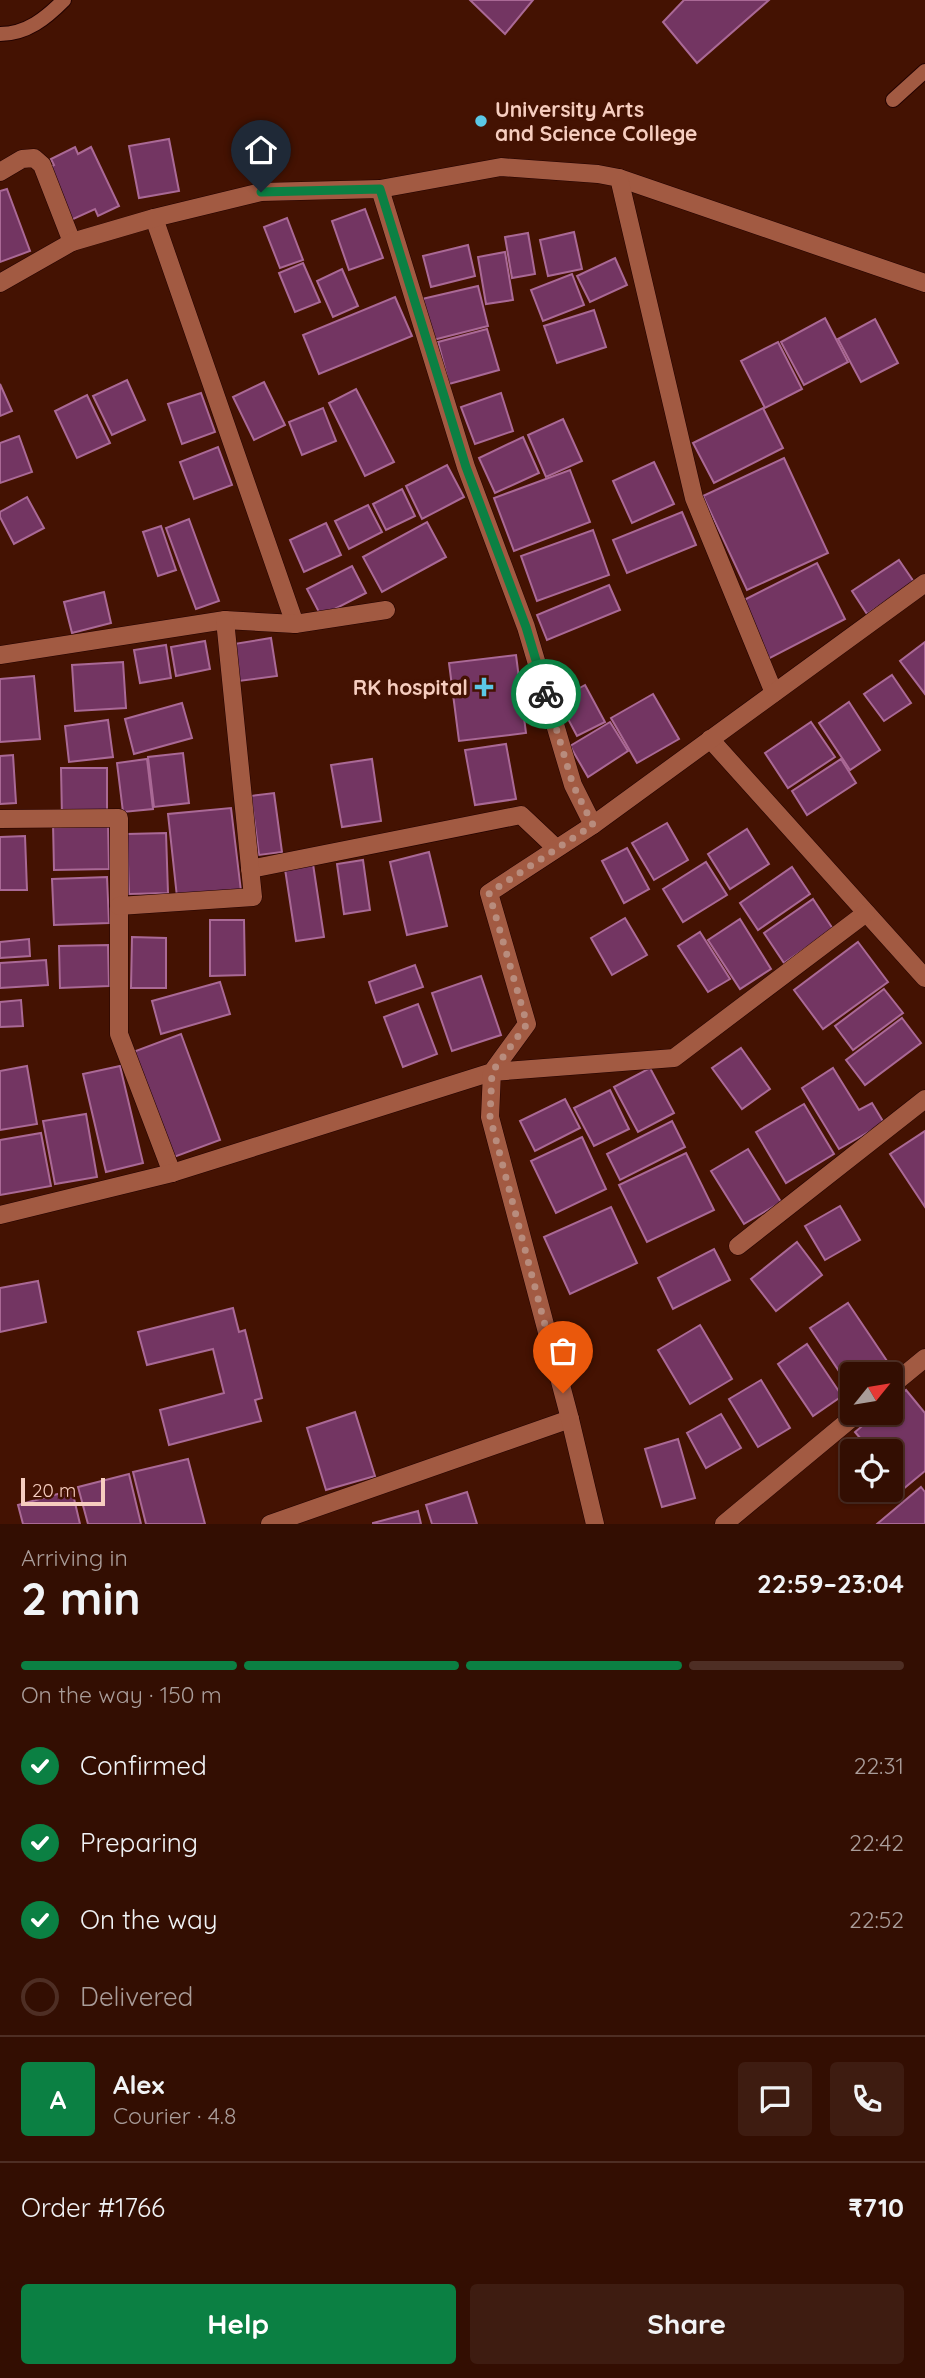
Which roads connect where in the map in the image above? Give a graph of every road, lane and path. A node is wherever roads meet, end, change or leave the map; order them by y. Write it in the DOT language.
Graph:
graph roads {
  1 [pos="64,0"];
  2 [pos="0,34"];
  3 [pos="925,71"];
  4 [pos="893,100"];
  5 [pos="0,172"];
  6 [pos="619,178"];
  7 [pos="380,189"];
  8 [pos="154,218"];
  9 [pos="72,242"];
  10 [pos="0,283"];
  11 [pos="925,283"];
  12 [pos="925,583"];
  13 [pos="386,610"];
  14 [pos="225,620"];
  15 [pos="295,624"];
  16 [pos="0,655"];
  17 [pos="774,693"];
  18 [pos="710,739"];
  19 [pos="0,818"];
  20 [pos="593,825"];
  21 [pos="556,848"];
  22 [pos="250,869"];
  23 [pos="119,906"];
  24 [pos="866,913"];
  25 [pos="925,978"];
  26 [pos="492,1072"];
  27 [pos="925,1099"];
  28 [pos="172,1173"];
  29 [pos="0,1215"];
  30 [pos="738,1246"];
  31 [pos="925,1358"];
  32 [pos="903,1377"];
  33 [pos="570,1419"];
  34 [pos="843,1425"];
  35 [pos="270,1524"];
  36 [pos="595,1524"];
  37 [pos="724,1524"];
  1 -- 2 [label="lane"];
  3 -- 4 [label="lane"];
  5 -- 9 [label="street"];
  6 -- 7 [label="street"];
  6 -- 11 [label="street"];
  6 -- 17 [label="street"];
  7 -- 8 [label="street"];
  7 -- 20 [label="street"];
  8 -- 9 [label="street"];
  8 -- 15 [label="street"];
  9 -- 10 [label="street"];
  12 -- 17 [label="street"];
  13 -- 15 [label="street"];
  14 -- 15 [label="street"];
  14 -- 16 [label="street"];
  14 -- 22 [label="street"];
  17 -- 18 [label="street"];
  18 -- 20 [label="street"];
  18 -- 24 [label="street"];
  19 -- 23 [label="street"];
  20 -- 21 [label="street"];
  21 -- 22 [label="street"];
  21 -- 26 [label="street"];
  22 -- 23 [label="street"];
  23 -- 28 [label="street"];
  24 -- 25 [label="street"];
  24 -- 26 [label="street"];
  26 -- 28 [label="street"];
  26 -- 33 [label="street"];
  27 -- 30 [label="street"];
  28 -- 29 [label="street"];
  31 -- 32 [label="street"];
  33 -- 35 [label="street"];
  33 -- 36 [label="street"];
  34 -- 37 [label="street"];
}
